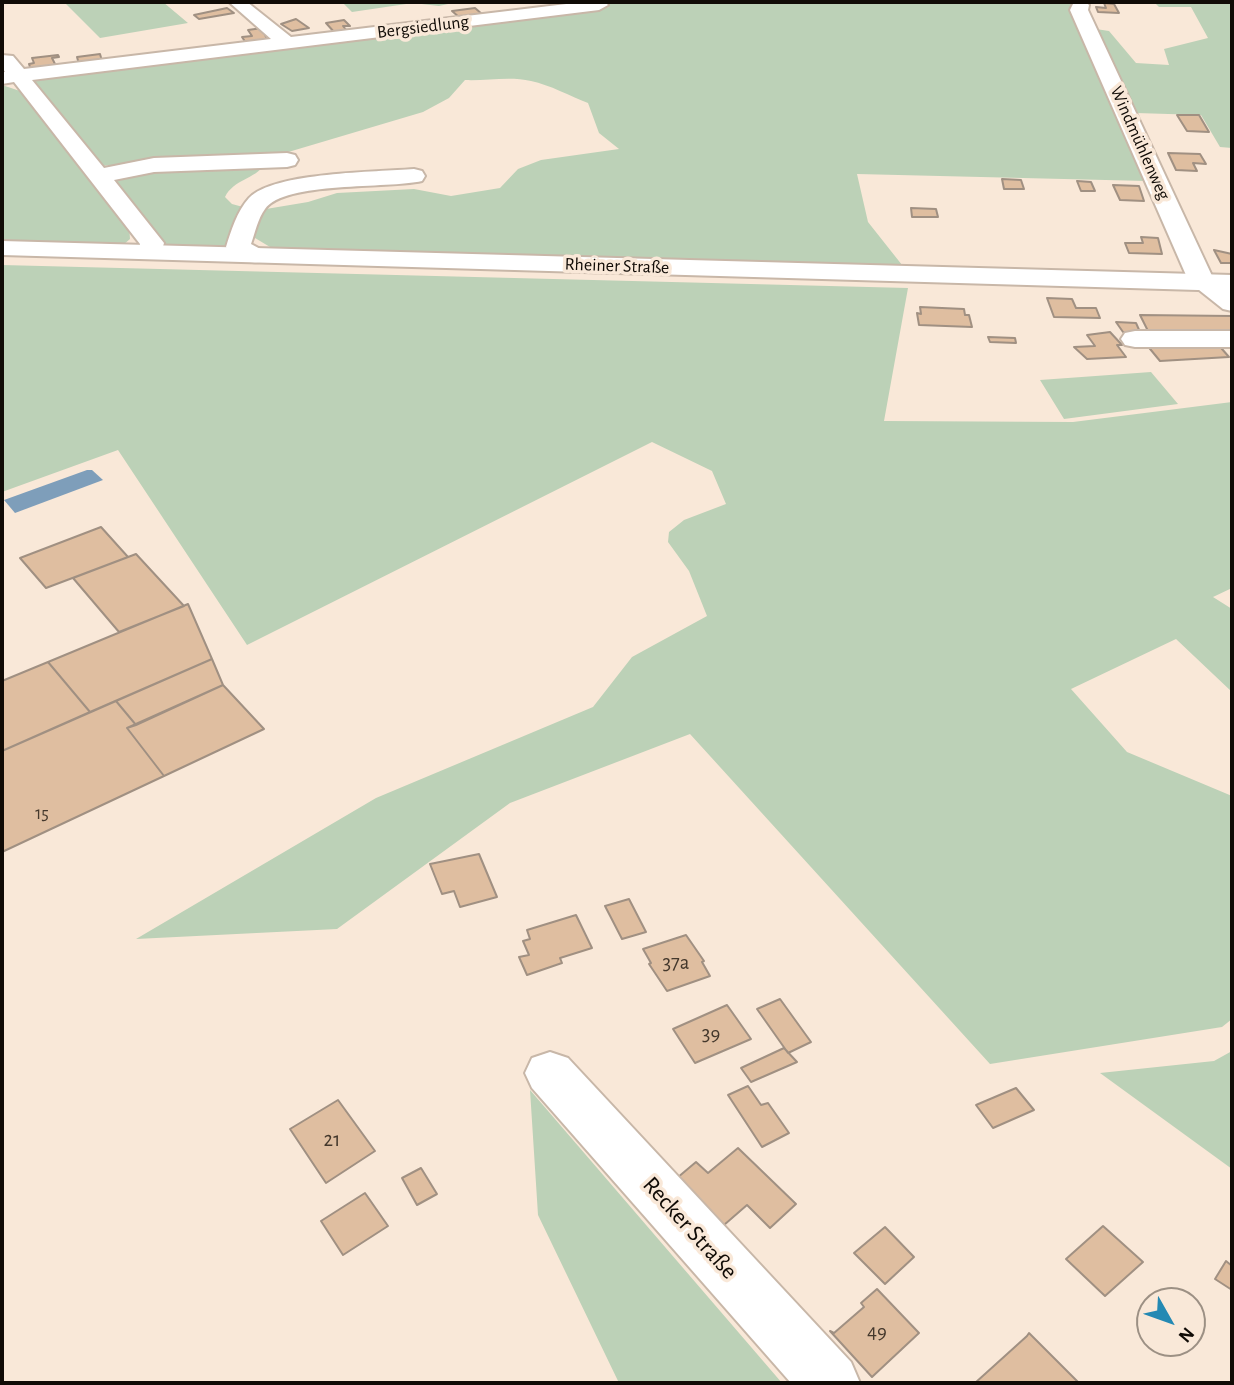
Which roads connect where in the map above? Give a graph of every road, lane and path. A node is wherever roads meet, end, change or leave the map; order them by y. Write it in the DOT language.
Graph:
graph roads {
  1 [pos="237,2"];
  2 [pos="1080,3"];
  3 [pos="599,5"];
  4 [pos="288,44"];
  5 [pos="2,54"];
  6 [pos="10,77"];
  7 [pos="287,160"];
  8 [pos="99,176"];
  9 [pos="414,176"];
  10 [pos="2,248"];
  11 [pos="151,252"];
  12 [pos="256,256"];
  13 [pos="1202,282"];
  14 [pos="1232,283"];
  15 [pos="1232,303"];
  16 [pos="1135,339"];
  17 [pos="1232,339"];
  18 [pos="550,1073"];
  19 [pos="830,1383"];
  1 -- 4 [label="street"];
  2 -- 13 [label="street, Windmühlenweg"];
  3 -- 4 [label="street, Bergsiedlung"];
  4 -- 6 [label="street, Bergsiedlung"];
  5 -- 6 [label="street"];
  6 -- 8 [label="street"];
  7 -- 8 [label="street"];
  8 -- 11 [label="street"];
  9 -- 12 [label="street"];
  10 -- 11 [label="street, Rheiner Straße"];
  11 -- 12 [label="street, Rheiner Straße"];
  12 -- 13 [label="street, Rheiner Straße"];
  13 -- 14 [label="street, Rheiner Straße"];
  13 -- 15 [label="street"];
  16 -- 17 [label="street"];
  18 -- 19 [label="street, Recker Straße"];
}
